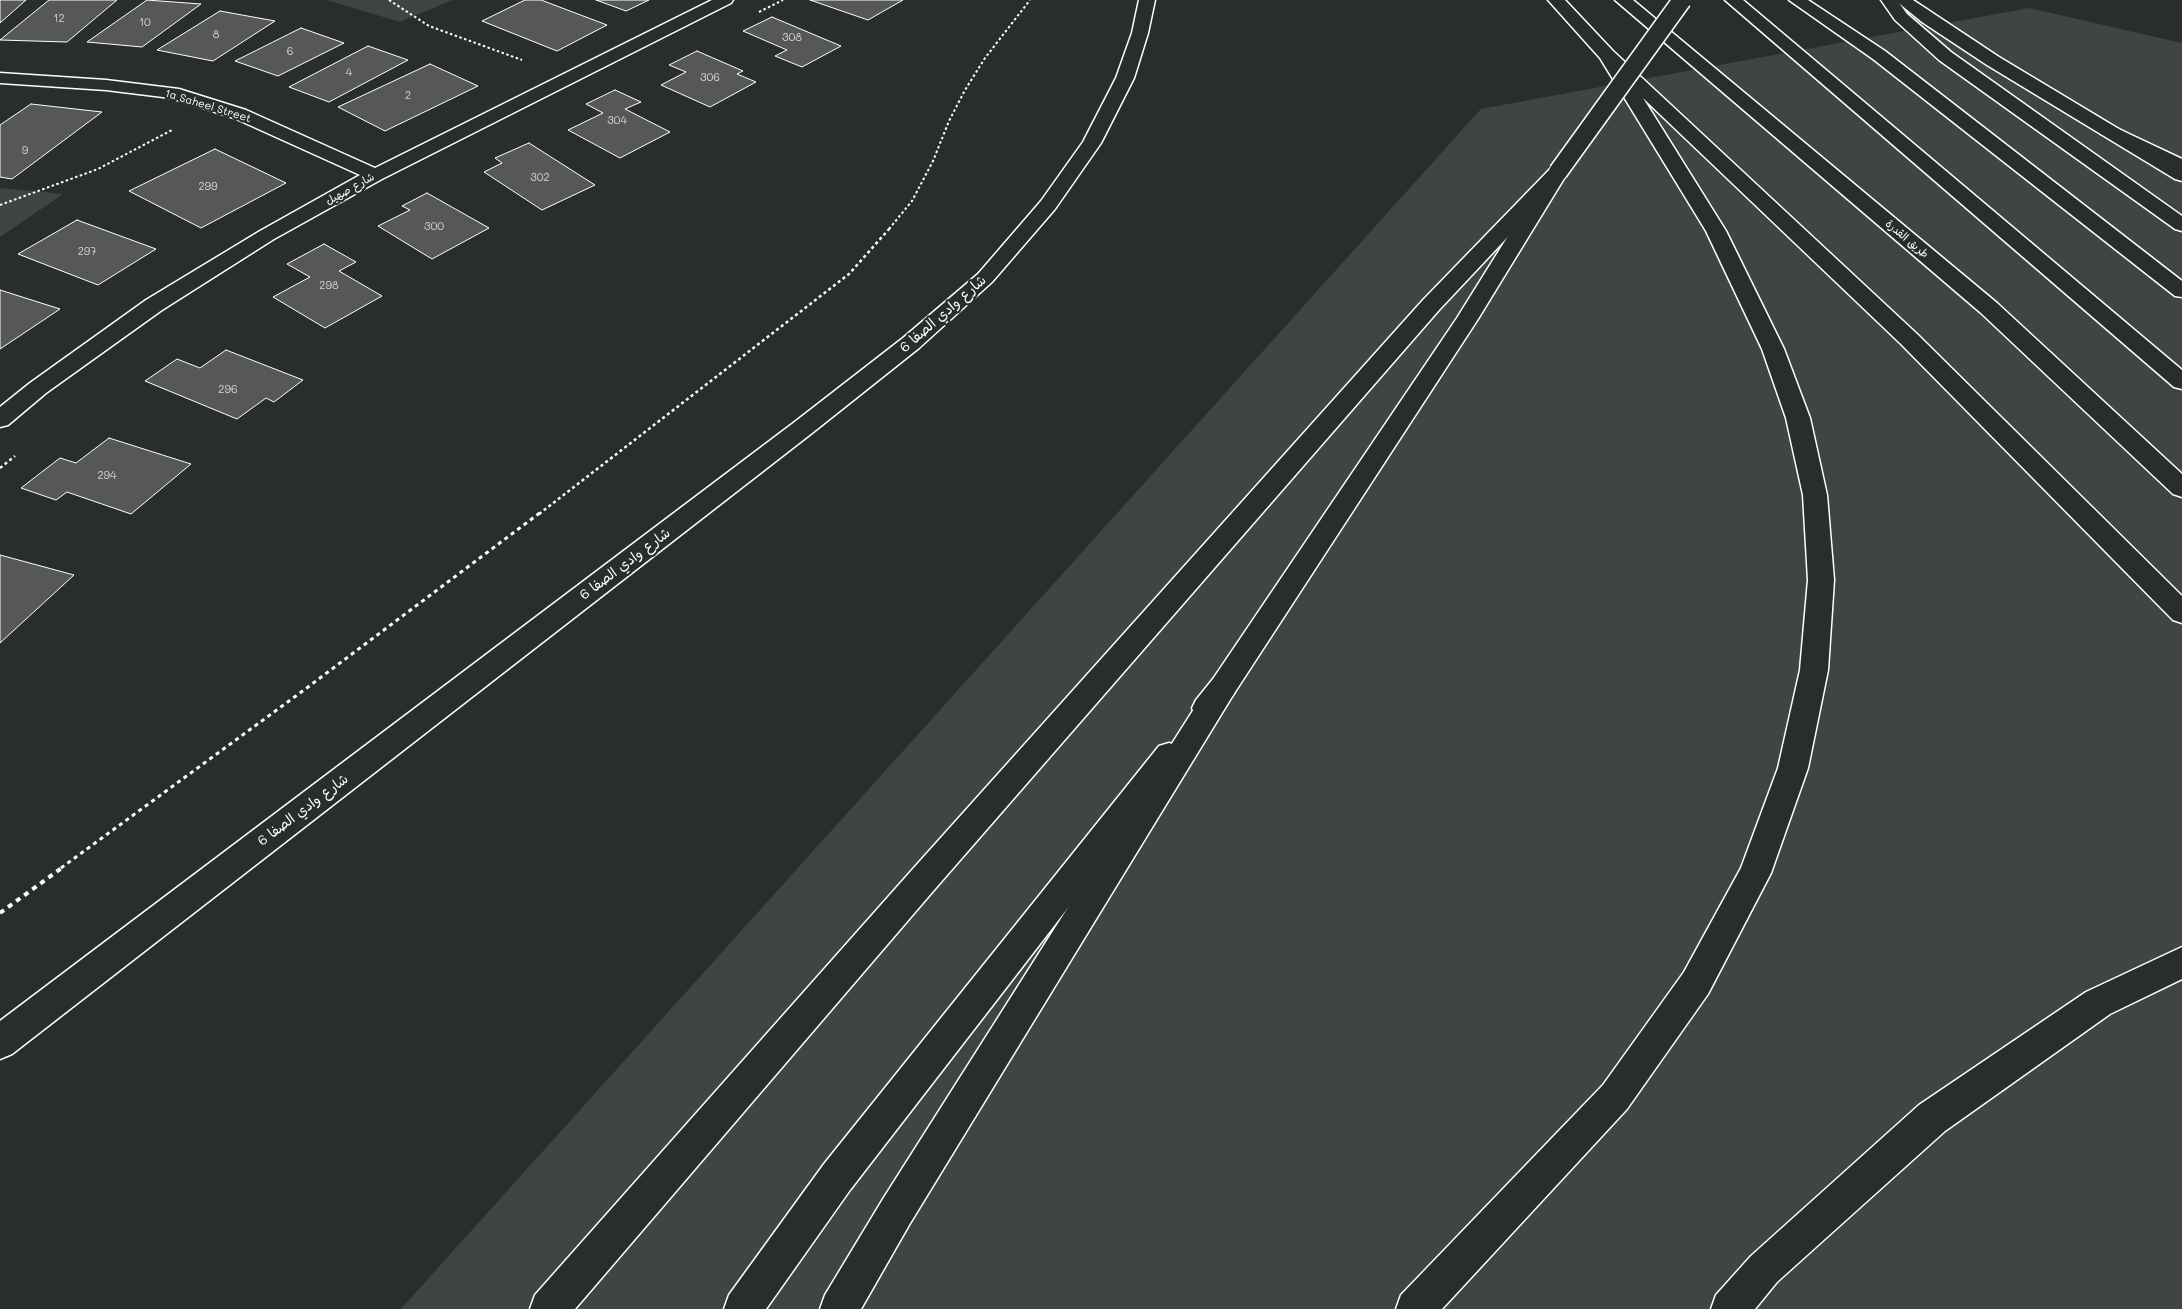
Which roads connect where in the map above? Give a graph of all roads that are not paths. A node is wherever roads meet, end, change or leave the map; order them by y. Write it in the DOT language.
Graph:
graph roads {
  1 [pos="725,0"];
  2 [pos="1147,0"];
  3 [pos="1556,0"];
  4 [pos="1623,0"];
  5 [pos="1682,0"];
  6 [pos="1733,0"];
  7 [pos="1797,0"];
  8 [pos="1889,0"];
  9 [pos="1904,0"];
  10 [pos="1607,55"];
  11 [pos="0,78"];
  12 [pos="2108,130"];
  13 [pos="2182,166"];
  14 [pos="1558,172"];
  15 [pos="375,175"];
  16 [pos="2182,175"];
  17 [pos="2182,225"];
  18 [pos="2182,291"];
  19 [pos="2182,382"];
  20 [pos="0,419"];
  21 [pos="2182,488"];
  22 [pos="2182,613"];
  23 [pos="1223,687"];
  24 [pos="2182,962"];
  25 [pos="0,1042"];
  26 [pos="549,1309"];
  27 [pos="743,1309"];
  28 [pos="839,1309"];
  29 [pos="1415,1309"];
  30 [pos="1730,1309"];
  1 -- 15 [label="main road, شارع صهيل"];
  2 -- 25 [label="main road, شارع وادي الصفا 6"];
  3 -- 10 [label="main road"];
  4 -- 21 [label="main road, طريق القدرة"];
  5 -- 14 [label="main road, bridge"];
  6 -- 19 [label="main road"];
  7 -- 18 [label="main road"];
  8 -- 17 [label="main road"];
  9 -- 12 [label="main road"];
  10 -- 22 [label="main road"];
  10 -- 29 [label="main road"];
  11 -- 15 [label="main road, 1a Saheel Street"];
  12 -- 13 [label="main road"];
  12 -- 16 [label="main road"];
  14 -- 23 [label="main road"];
  14 -- 26 [label="main road"];
  15 -- 20 [label="main road, شارع صهيل"];
  23 -- 27 [label="main road"];
  23 -- 28 [label="main road"];
  24 -- 30 [label="main road"];
}
